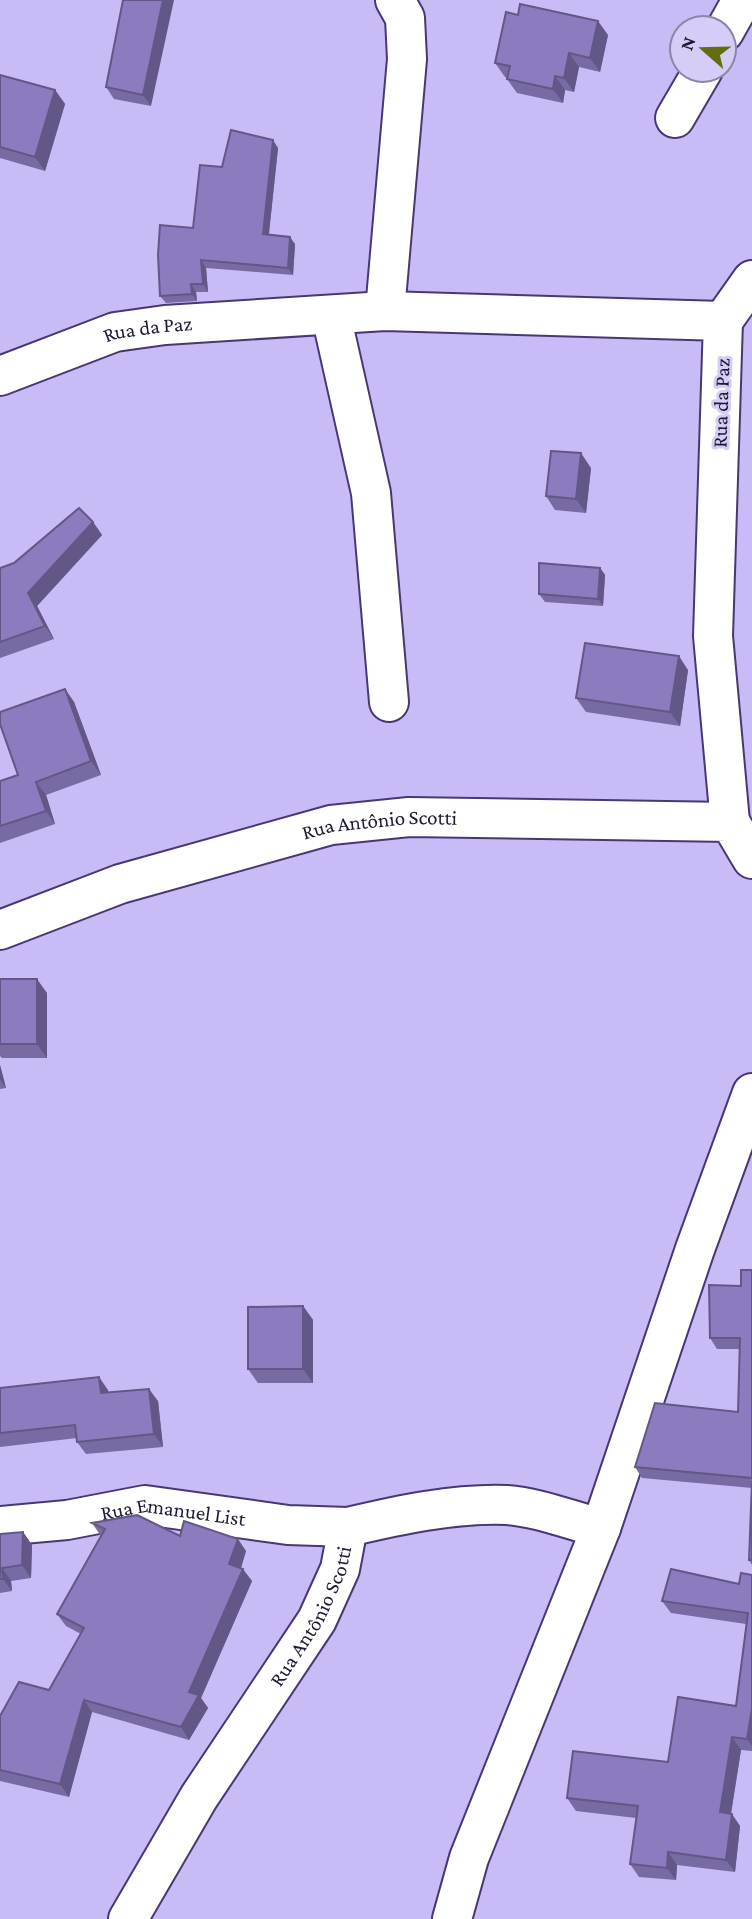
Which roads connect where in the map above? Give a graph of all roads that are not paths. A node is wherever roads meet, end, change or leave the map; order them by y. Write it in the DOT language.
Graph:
graph roads {
  1 [pos="395,0"];
  2 [pos="695,84"];
  3 [pos="675,118"];
  4 [pos="752,280"];
  5 [pos="385,311"];
  6 [pos="331,315"];
  7 [pos="723,321"];
  8 [pos="0,376"];
  9 [pos="389,702"];
  10 [pos="730,822"];
  11 [pos="752,859"];
  12 [pos="0,930"];
  13 [pos="752,1093"];
  14 [pos="0,1526"];
  15 [pos="348,1527"];
  16 [pos="601,1528"];
  17 [pos="128,1919"];
  18 [pos="452,1919"];
  1 -- 5 [label="street"];
  2 -- 3 [label="street"];
  4 -- 7 [label="street"];
  5 -- 6 [label="street, Rua da Paz"];
  5 -- 7 [label="street, Rua da Paz"];
  6 -- 8 [label="street, Rua da Paz"];
  6 -- 9 [label="street"];
  7 -- 10 [label="street, Rua da Paz"];
  10 -- 11 [label="street"];
  10 -- 12 [label="street, Rua Antônio Scotti"];
  13 -- 16 [label="street"];
  14 -- 15 [label="street, Rua Emanuel List"];
  15 -- 16 [label="street, Rua Antônio Scotti"];
  15 -- 17 [label="street, Rua Antônio Scotti"];
  16 -- 18 [label="street"];
}
